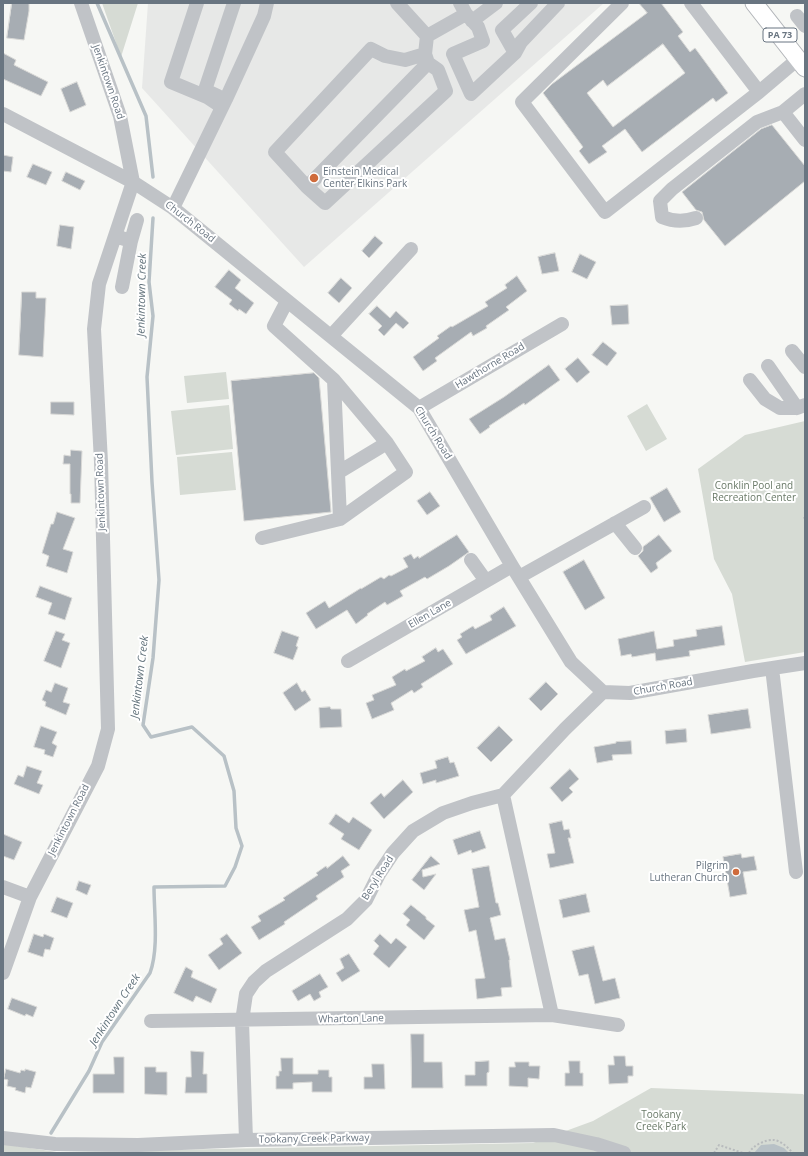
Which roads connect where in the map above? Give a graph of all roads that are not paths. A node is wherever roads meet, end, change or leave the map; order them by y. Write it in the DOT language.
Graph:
graph roads {
  1 [pos="81,3"];
  2 [pos="197,3"];
  3 [pos="234,3"];
  4 [pos="267,3"];
  5 [pos="397,3"];
  6 [pos="496,3"];
  7 [pos="531,3"];
  8 [pos="558,3"];
  9 [pos="622,3"];
  10 [pos="691,3"];
  11 [pos="754,3"];
  12 [pos="466,13"];
  13 [pos="427,36"];
  14 [pos="515,53"];
  15 [pos="426,59"];
  16 [pos="803,65"];
  17 [pos="759,92"];
  18 [pos="805,94"];
  19 [pos="224,103"];
  20 [pos="783,112"];
  21 [pos="3,114"];
  22 [pos="805,140"];
  23 [pos="133,182"];
  24 [pos="307,187"];
  25 [pos="173,208"];
  26 [pos="696,218"];
  27 [pos="137,220"];
  28 [pos="115,236"];
  29 [pos="131,241"];
  30 [pos="411,249"];
  31 [pos="122,287"];
  32 [pos="287,301"];
  33 [pos="562,324"];
  34 [pos="331,336"];
  35 [pos="792,351"];
  36 [pos="768,366"];
  37 [pos="805,367"];
  38 [pos="334,380"];
  39 [pos="750,380"];
  40 [pos="801,406"];
  41 [pos="419,408"];
  42 [pos="387,443"];
  43 [pos="339,472"];
  44 [pos="644,507"];
  45 [pos="340,519"];
  46 [pos="615,523"];
  47 [pos="262,538"];
  48 [pos="635,548"];
  49 [pos="471,560"];
  50 [pos="516,572"];
  51 [pos="486,581"];
  52 [pos="348,661"];
  53 [pos="805,663"];
  54 [pos="772,668"];
  55 [pos="603,692"];
  56 [pos="503,795"];
  57 [pos="796,872"];
  58 [pos="3,887"];
  59 [pos="30,897"];
  60 [pos="3,973"];
  61 [pos="552,1015"];
  62 [pos="151,1021"];
  63 [pos="242,1021"];
  64 [pos="618,1025"];
  65 [pos="3,1138"];
  66 [pos="246,1140"];
  67 [pos="624,1153"];
  1 -- 23 [label="street, Jenkintown Road"];
  2 -- 19 [label="street"];
  3 -- 19 [label="street"];
  4 -- 19 [label="street"];
  5 -- 13 [label="street"];
  6 -- 12 [label="street"];
  7 -- 14 [label="street"];
  8 -- 14 [label="street"];
  9 -- 17 [label="street"];
  10 -- 17 [label="street"];
  11 -- 16 [label="main road, PA 73"];
  12 -- 13 [label="street"];
  12 -- 14 [label="street"];
  13 -- 15 [label="street"];
  15 -- 24 [label="street"];
  15 -- 24 [label="street"];
  15 -- 24 [label="street"];
  16 -- 17 [label="street"];
  18 -- 20 [label="street"];
  19 -- 25 [label="street"];
  20 -- 22 [label="street"];
  20 -- 26 [label="street"];
  21 -- 23 [label="street, Church Road"];
  23 -- 25 [label="street, Church Road"];
  23 -- 28 [label="street, Jenkintown Road"];
  25 -- 32 [label="street, Church Road"];
  27 -- 29 [label="street"];
  28 -- 29 [label="street"];
  28 -- 59 [label="street, Jenkintown Road"];
  29 -- 31 [label="street"];
  30 -- 34 [label="street"];
  32 -- 34 [label="street, Church Road"];
  32 -- 38 [label="street"];
  33 -- 41 [label="street, Hawthorne Road"];
  34 -- 41 [label="street, Church Road"];
  35 -- 37 [label="street"];
  36 -- 40 [label="street"];
  38 -- 42 [label="street"];
  38 -- 43 [label="street"];
  39 -- 40 [label="street"];
  41 -- 50 [label="street, Church Road"];
  42 -- 43 [label="street"];
  42 -- 45 [label="street"];
  43 -- 45 [label="street"];
  44 -- 46 [label="street, Ellen Lane"];
  45 -- 47 [label="street"];
  46 -- 48 [label="street"];
  46 -- 50 [label="street, Ellen Lane"];
  49 -- 51 [label="street"];
  50 -- 51 [label="street, Ellen Lane"];
  50 -- 55 [label="street, Church Road"];
  51 -- 52 [label="street, Ellen Lane"];
  53 -- 54 [label="street, Church Road"];
  54 -- 55 [label="street, Church Road"];
  54 -- 57 [label="street"];
  55 -- 56 [label="street"];
  56 -- 61 [label="street"];
  56 -- 63 [label="street, Beryl Road"];
  58 -- 59 [label="street"];
  59 -- 60 [label="street, Jenkintown Road"];
  61 -- 63 [label="street, Wharton Lane"];
  61 -- 64 [label="street, Wharton Lane"];
  62 -- 63 [label="street, Wharton Lane"];
  63 -- 66 [label="street, Beryl Road"];
  65 -- 66 [label="street, Tookany Creek Parkway"];
  66 -- 67 [label="street, Tookany Creek Parkway"];
}
